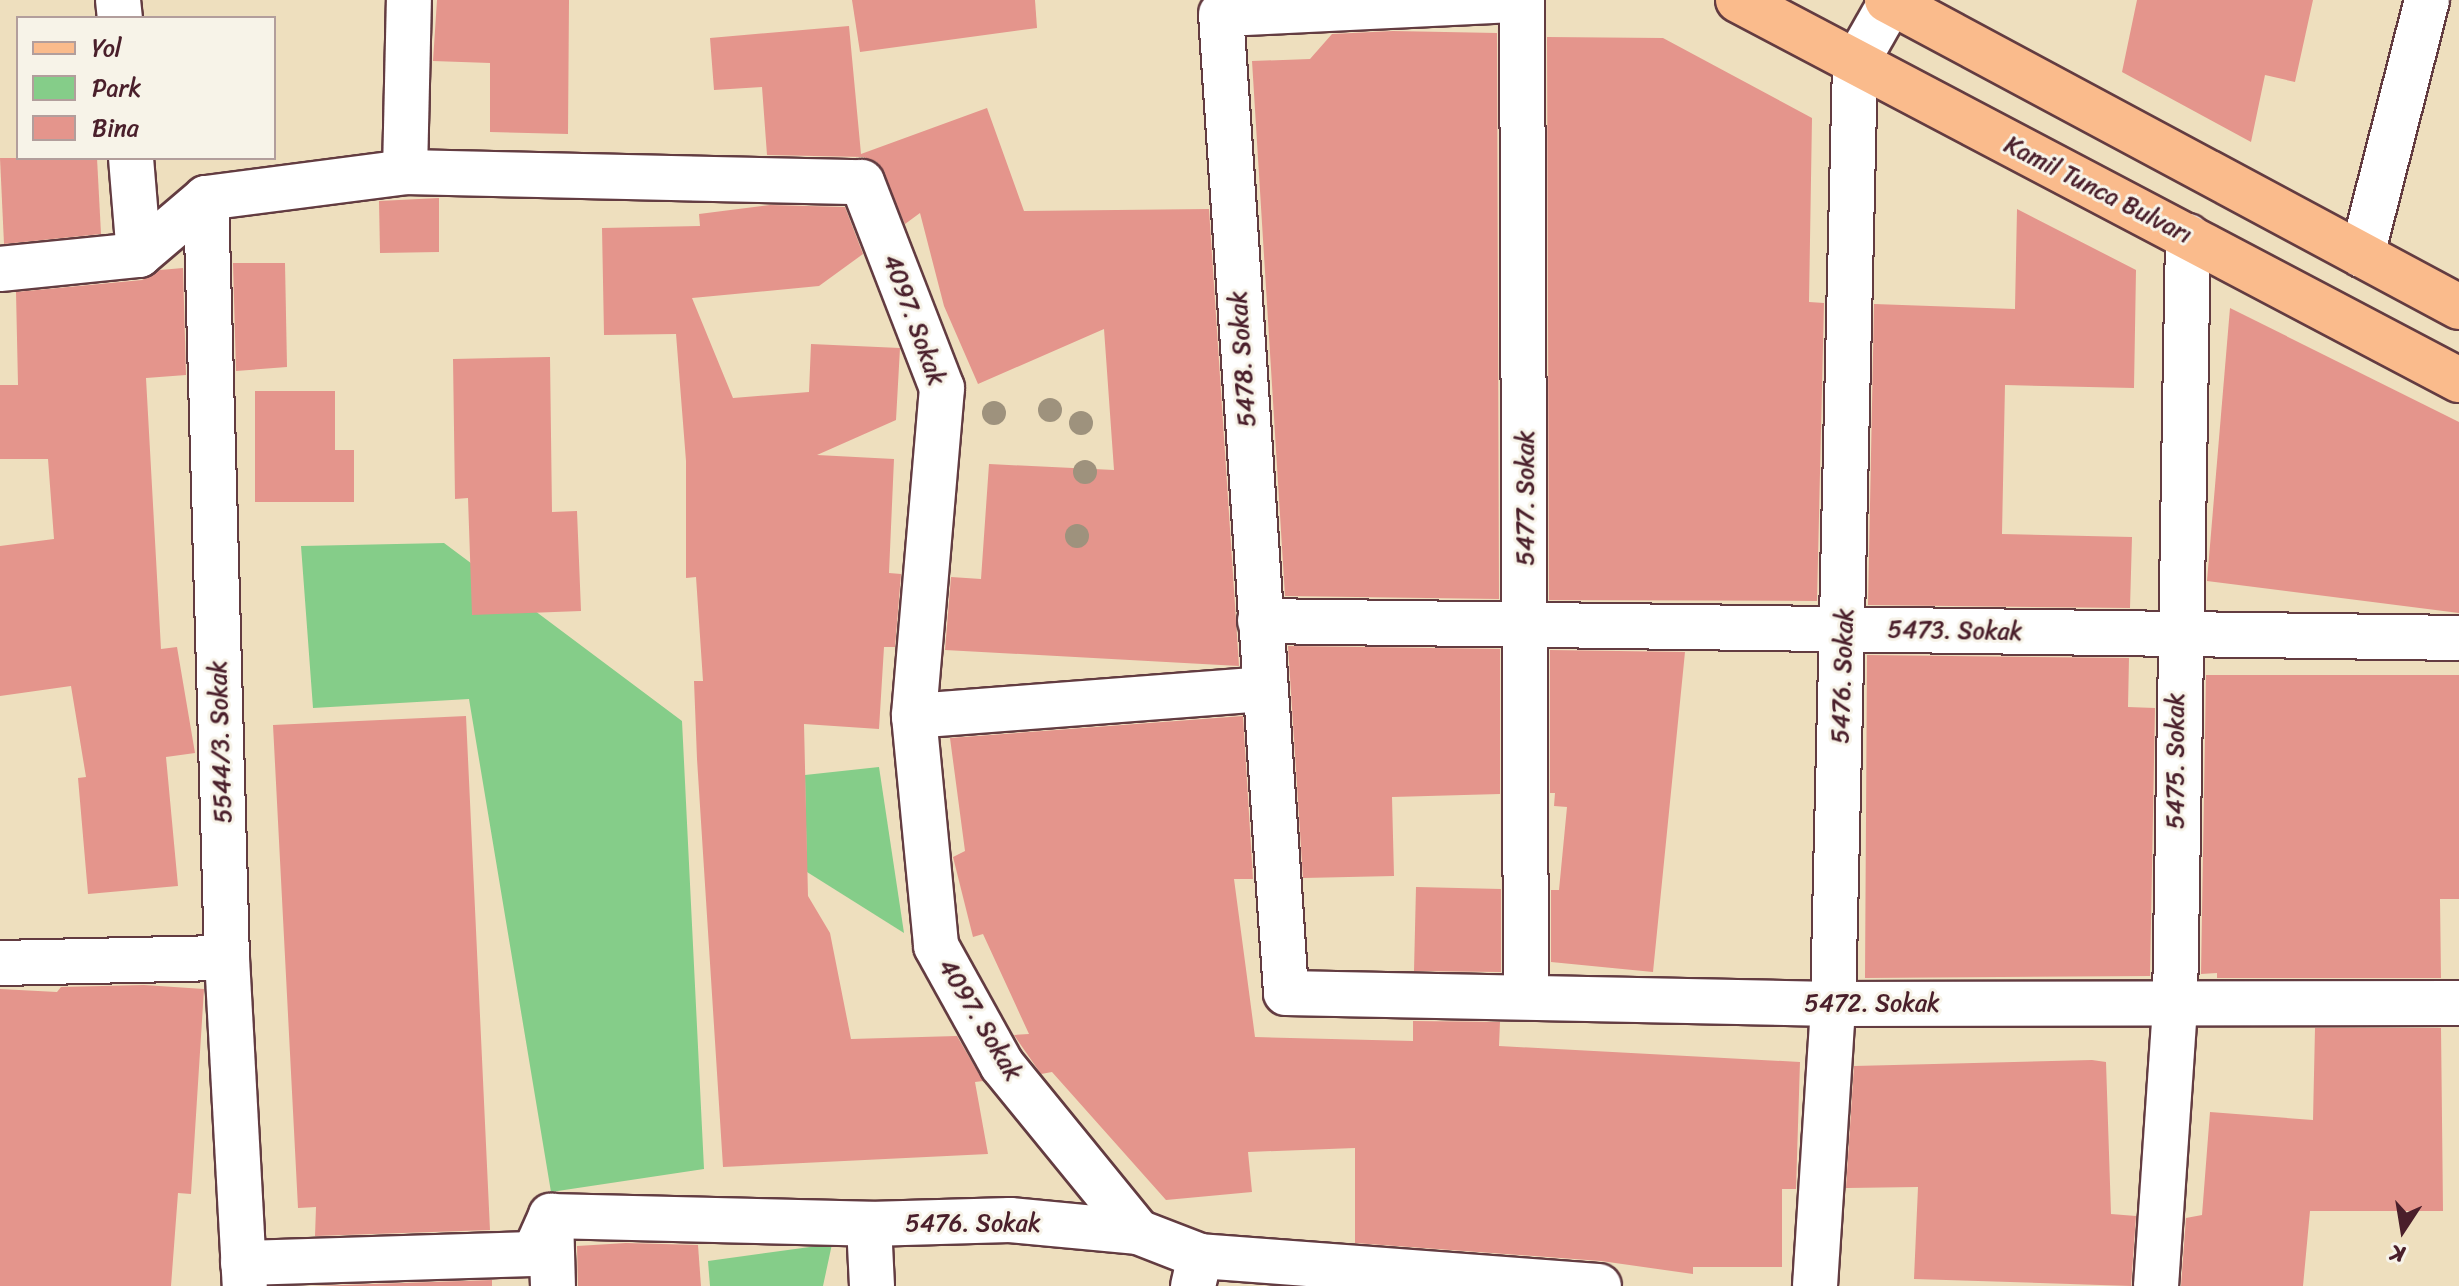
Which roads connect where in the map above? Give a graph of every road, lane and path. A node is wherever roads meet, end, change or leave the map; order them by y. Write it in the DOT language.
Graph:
graph roads {
  1 [pos="409,0"];
  2 [pos="1512,0"];
  3 [pos="1522,0"];
  4 [pos="1738,0"];
  5 [pos="1890,0"];
  6 [pos="2427,0"];
  7 [pos="1215,7"];
  8 [pos="1855,65"];
  9 [pos="131,160"];
  10 [pos="405,172"];
  11 [pos="206,198"];
  12 [pos="2188,236"];
  13 [pos="139,255"];
  14 [pos="2362,255"];
  15 [pos="0,269"];
  16 [pos="2459,307"];
  17 [pos="2459,380"];
  18 [pos="1260,621"];
  19 [pos="1527,625"];
  20 [pos="1844,629"];
  21 [pos="2177,634"];
  22 [pos="2459,638"];
  23 [pos="1264,689"];
  24 [pos="914,716"];
  25 [pos="227,958"];
  26 [pos="0,963"];
  27 [pos="1286,993"];
  28 [pos="1526,995"];
  29 [pos="2459,1003"];
  30 [pos="1833,1004"];
  31 [pos="2175,1004"];
  32 [pos="551,1216"];
  33 [pos="869,1224"];
  34 [pos="1138,1232"];
  35 [pos="1197,1271"];
  36 [pos="244,1274"];
  37 [pos="553,1286"];
  38 [pos="872,1286"];
  39 [pos="1599,1286"];
  40 [pos="1815,1286"];
  41 [pos="2156,1286"];
  1 -- 10 [label="street"];
  2 -- 7 [label="street, 5478. Sokak"];
  3 -- 19 [label="street, 5477. Sokak"];
  4 -- 8 [label="main road, Kamil Tunca Bulvarı"];
  5 -- 8 [label="street"];
  5 -- 14 [label="main road"];
  6 -- 14 [label="street"];
  7 -- 18 [label="street, 5478. Sokak"];
  8 -- 12 [label="main road, Kamil Tunca Bulvarı"];
  8 -- 20 [label="street, 5476. Sokak"];
  9 -- 13 [label="street"];
  10 -- 11 [label="street, 4097. Sokak"];
  10 -- 24 [label="street, 4097. Sokak"];
  11 -- 13 [label="street"];
  11 -- 25 [label="street, 5544/3. Sokak"];
  12 -- 17 [label="main road, Kamil Tunca Bulvarı"];
  12 -- 21 [label="street, 5475. Sokak"];
  13 -- 15 [label="street"];
  14 -- 16 [label="main road"];
  18 -- 19 [label="street, 5473. Sokak"];
  18 -- 23 [label="street, 5478. Sokak"];
  19 -- 20 [label="street, 5473. Sokak"];
  19 -- 28 [label="street, 5477. Sokak"];
  20 -- 21 [label="street, 5473. Sokak"];
  20 -- 30 [label="street, 5476. Sokak"];
  21 -- 22 [label="street, 5473. Sokak"];
  21 -- 31 [label="street, 5475. Sokak"];
  23 -- 24 [label="street"];
  23 -- 27 [label="street, 5478. Sokak"];
  24 -- 34 [label="street, 4097. Sokak"];
  25 -- 26 [label="street"];
  25 -- 36 [label="street, 5544/3. Sokak"];
  27 -- 28 [label="street, 5472. Sokak"];
  28 -- 30 [label="street, 5472. Sokak"];
  29 -- 31 [label="street, 5472. Sokak"];
  30 -- 31 [label="street, 5472. Sokak"];
  30 -- 40 [label="street, 5476. Sokak"];
  31 -- 41 [label="street, 5475. Sokak"];
  32 -- 33 [label="street"];
  32 -- 36 [label="street"];
  32 -- 37 [label="street"];
  33 -- 34 [label="street, 5476. Sokak"];
  33 -- 38 [label="street, 5476. Sokak"];
  34 -- 35 [label="street, 4097. Sokak"];
  35 -- 39 [label="street"];
}
